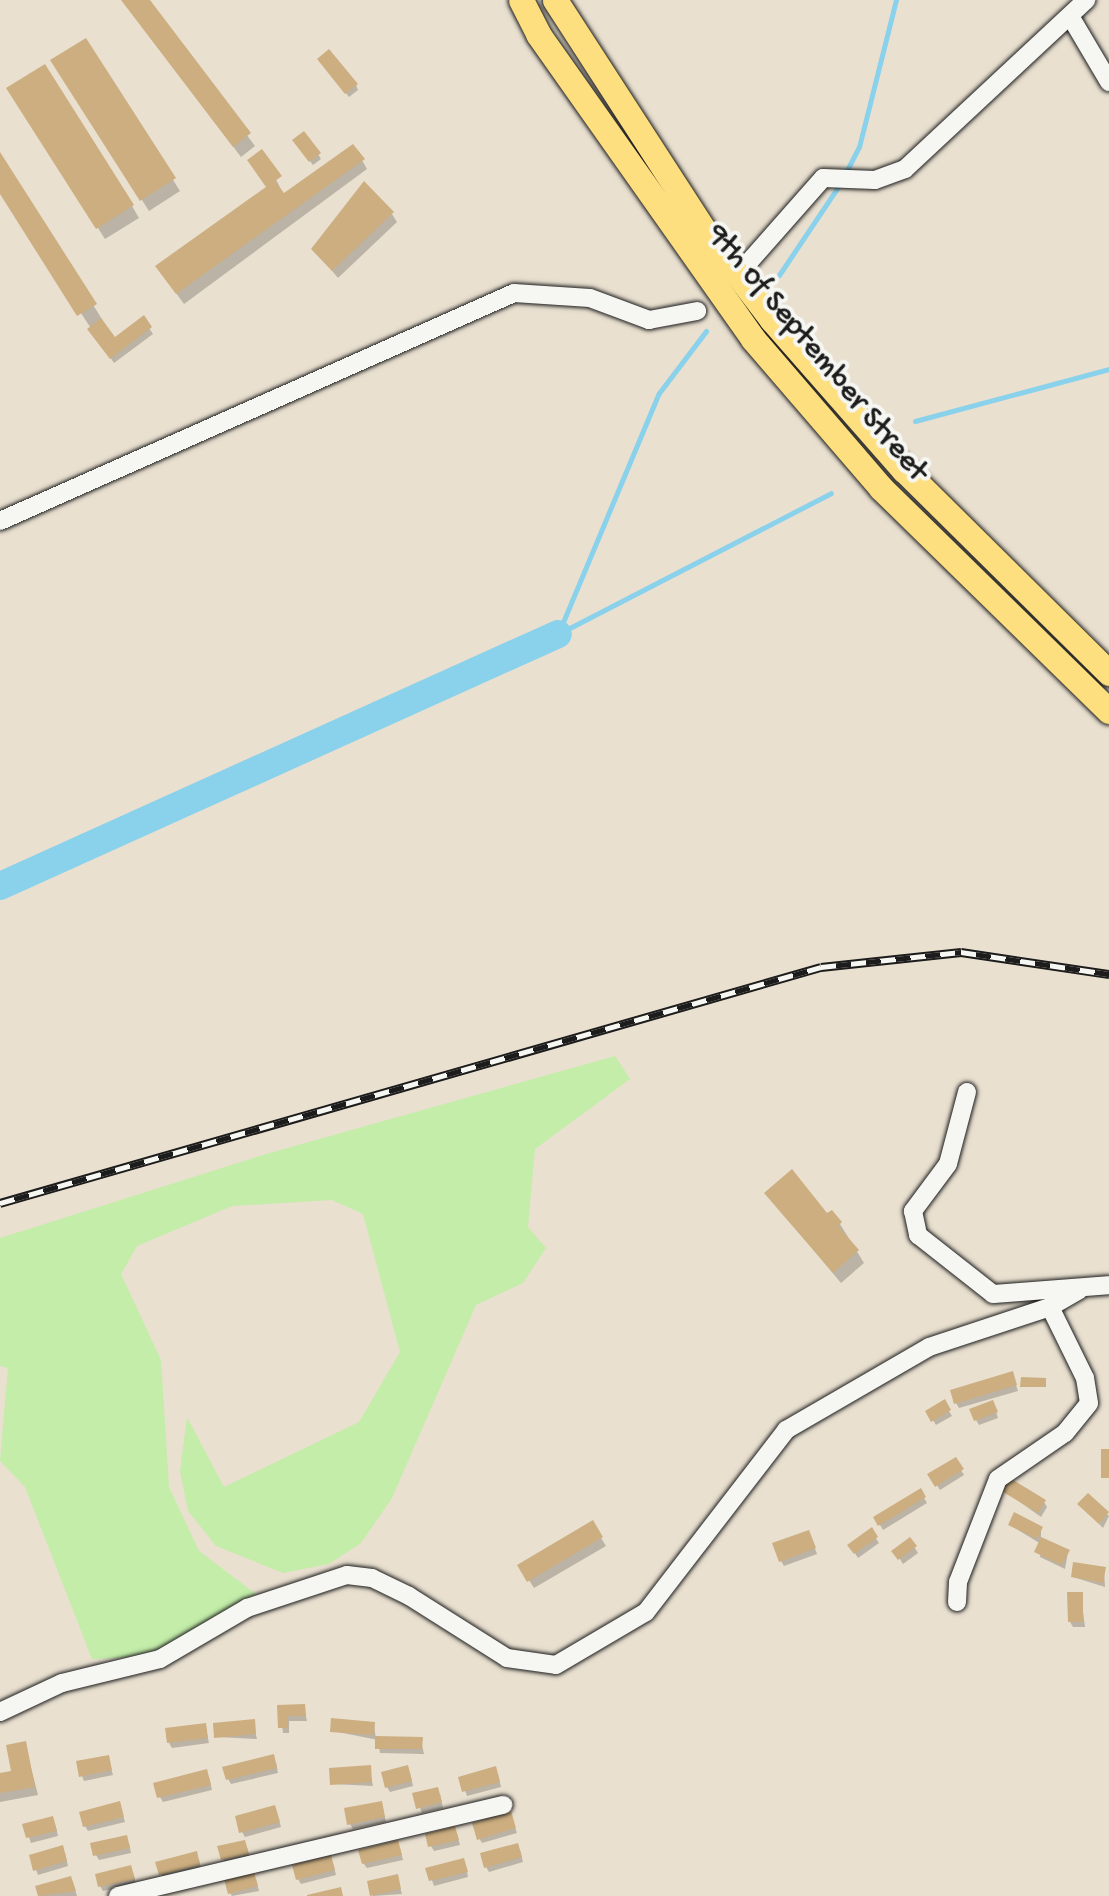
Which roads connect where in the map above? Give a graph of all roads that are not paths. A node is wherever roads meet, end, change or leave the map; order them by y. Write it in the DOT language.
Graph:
graph roads {
  1 [pos="521,0"];
  2 [pos="555,0"];
  3 [pos="1086,0"];
  4 [pos="1070,16"];
  5 [pos="1109,82"];
  6 [pos="749,262"];
  7 [pos="697,310"];
  8 [pos="0,521"];
  9 [pos="1109,673"];
  10 [pos="1109,711"];
  11 [pos="967,1092"];
  12 [pos="1109,1285"];
  13 [pos="1080,1290"];
  14 [pos="1050,1307"];
  15 [pos="957,1602"];
  16 [pos="0,1712"];
  17 [pos="504,1805"];
  18 [pos="118,1896"];
  1 -- 10 [label="highway, 9th of September Street"];
  2 -- 9 [label="highway, 9th of September Street"];
  3 -- 4 [label="street"];
  4 -- 5 [label="street"];
  4 -- 6 [label="street"];
  7 -- 8 [label="street"];
  11 -- 13 [label="street"];
  12 -- 13 [label="street"];
  13 -- 14 [label="street"];
  14 -- 15 [label="street"];
  14 -- 16 [label="street"];
  17 -- 18 [label="street"];
}
